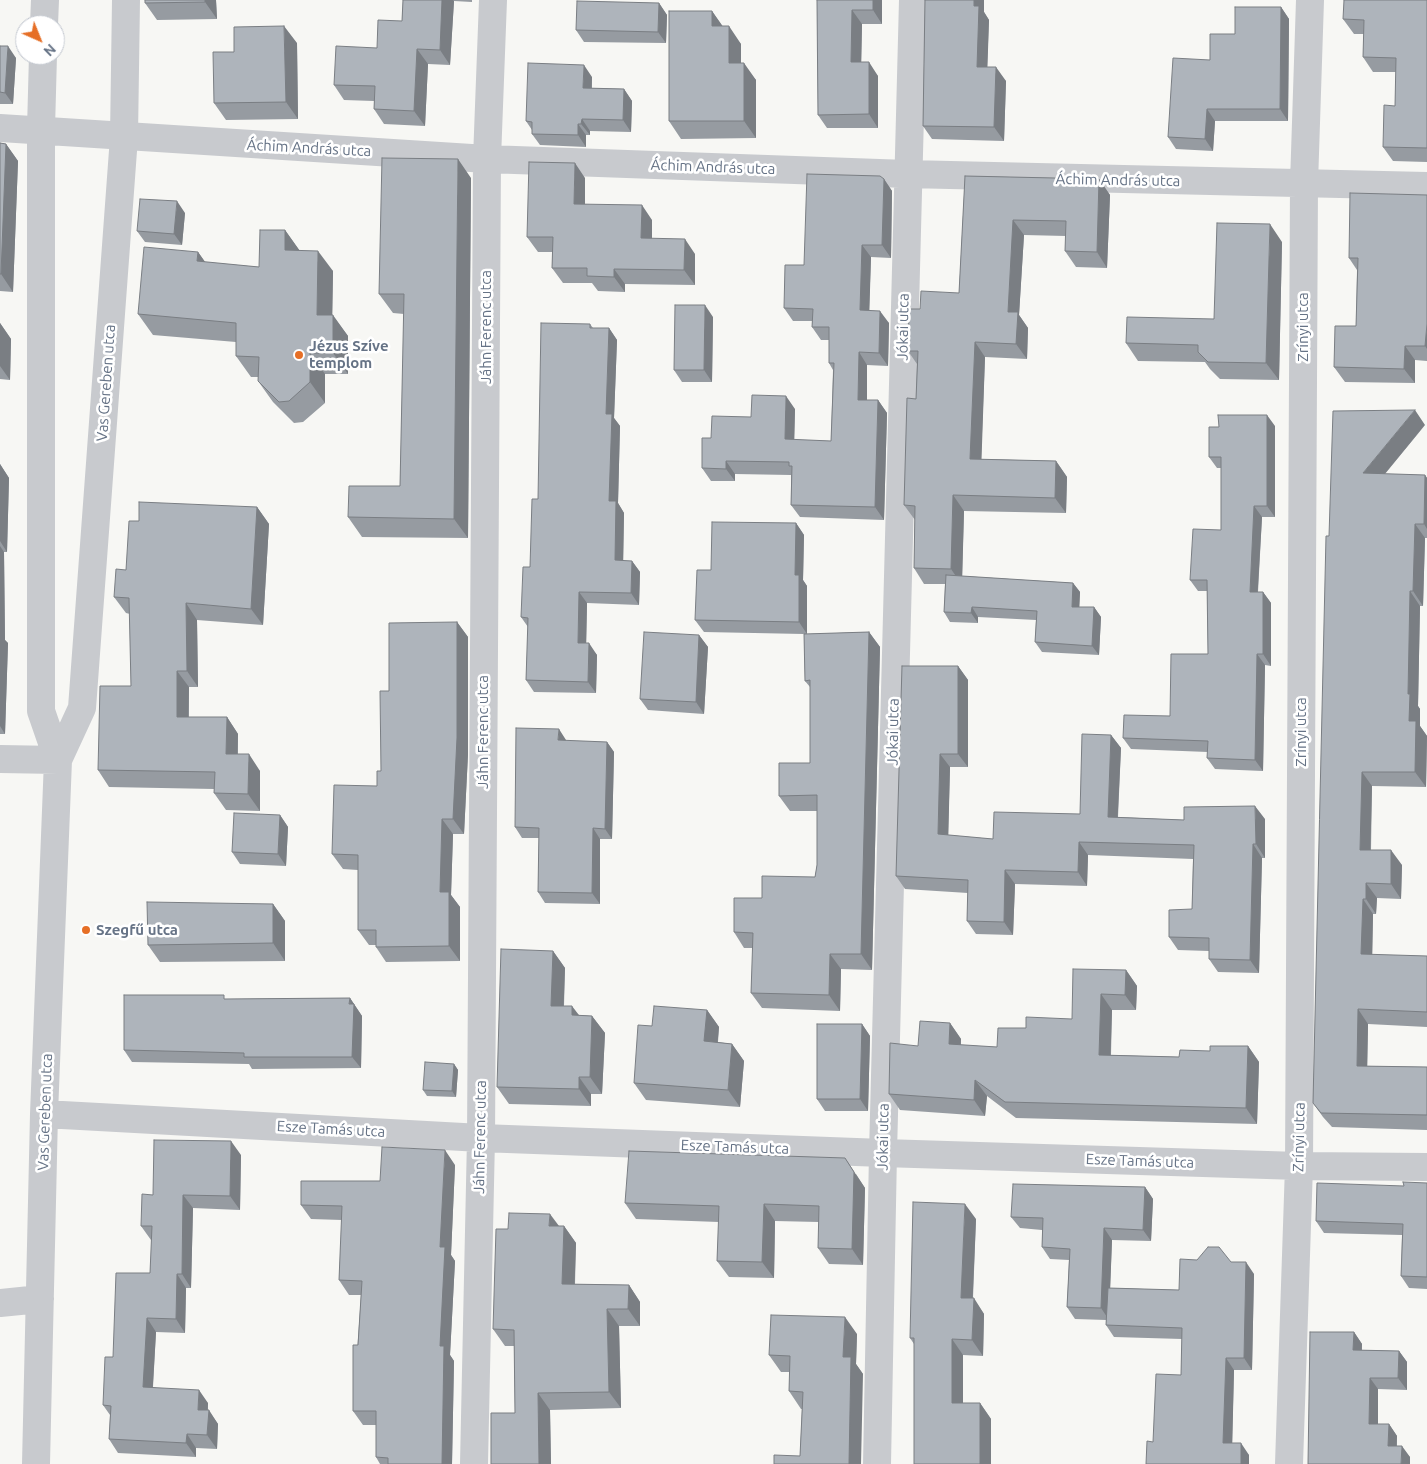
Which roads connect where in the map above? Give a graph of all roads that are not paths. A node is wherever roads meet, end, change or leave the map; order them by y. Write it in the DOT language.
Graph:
graph roads {
  1 [pos="45,0"];
  2 [pos="126,0"];
  3 [pos="493,0"];
  4 [pos="913,0"];
  5 [pos="1310,0"];
  6 [pos="44,15"];
  7 [pos="43,65"];
  8 [pos="0,128"];
  9 [pos="41,129"];
  10 [pos="124,137"];
  11 [pos="487,159"];
  12 [pos="907,174"];
  13 [pos="1304,184"];
  14 [pos="1427,186"];
  15 [pos="0,759"];
  16 [pos="58,760"];
  17 [pos="44,1114"];
  18 [pos="481,1138"];
  19 [pos="883,1153"];
  20 [pos="1299,1166"];
  21 [pos="1427,1166"];
  22 [pos="40,1299"];
  23 [pos="0,1303"];
  24 [pos="36,1464"];
  25 [pos="474,1464"];
  26 [pos="877,1464"];
  27 [pos="1289,1464"];
  1 -- 6 [label="street"];
  2 -- 10 [label="street, Vas Gereben utca"];
  3 -- 11 [label="street, Jáhn Ferenc utca"];
  4 -- 12 [label="street, Jókai utca"];
  5 -- 13 [label="street, Zrínyi utca"];
  7 -- 9 [label="street, Vas Gereben utca"];
  8 -- 9 [label="street, Áchim András utca"];
  9 -- 10 [label="street, Áchim András utca"];
  9 -- 16 [label="street, Vas Gereben utca"];
  10 -- 11 [label="street, Áchim András utca"];
  10 -- 16 [label="street, Vas Gereben utca"];
  11 -- 12 [label="street, Áchim András utca"];
  11 -- 18 [label="street, Jáhn Ferenc utca"];
  12 -- 13 [label="street, Áchim András utca"];
  12 -- 19 [label="street, Jókai utca"];
  13 -- 14 [label="street, Áchim András utca"];
  13 -- 20 [label="street, Zrínyi utca"];
  15 -- 16 [label="street"];
  16 -- 17 [label="street, Vas Gereben utca"];
  17 -- 18 [label="street, Esze Tamás utca"];
  17 -- 22 [label="street, Vas Gereben utca"];
  18 -- 19 [label="street, Esze Tamás utca"];
  18 -- 25 [label="street, Jáhn Ferenc utca"];
  19 -- 20 [label="street, Esze Tamás utca"];
  19 -- 26 [label="street, Jókai utca"];
  20 -- 21 [label="street, Esze Tamás utca"];
  20 -- 27 [label="street, Zrínyi utca"];
  22 -- 23 [label="street"];
  22 -- 24 [label="street, Vas Gereben utca"];
}
